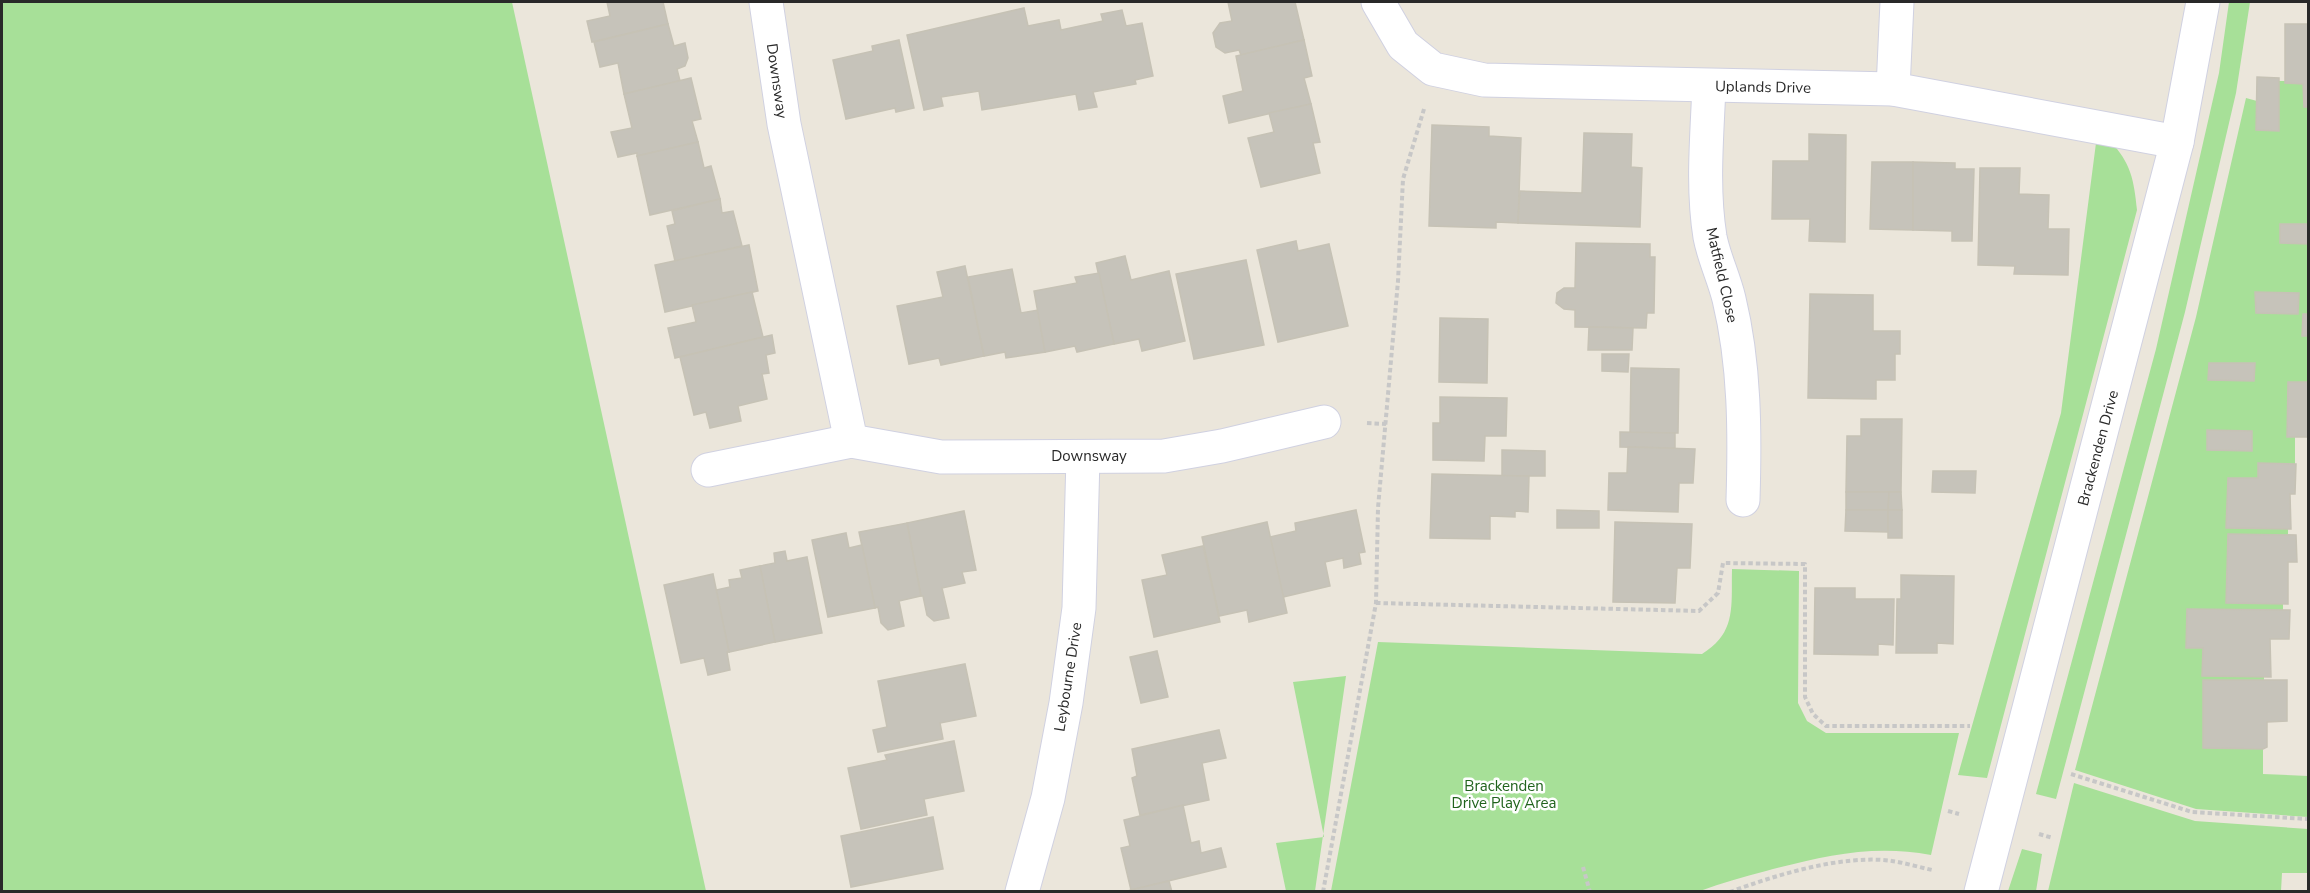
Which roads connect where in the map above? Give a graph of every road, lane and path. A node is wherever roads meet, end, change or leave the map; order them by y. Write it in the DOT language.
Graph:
graph roads {
  1 [pos="766,2"];
  2 [pos="1378,2"];
  3 [pos="1897,2"];
  4 [pos="2203,2"];
  5 [pos="1709,86"];
  6 [pos="1893,89"];
  7 [pos="1425,105"];
  8 [pos="2177,142"];
  9 [pos="1324,422"];
  10 [pos="851,441"];
  11 [pos="1083,457"];
  12 [pos="708,470"];
  13 [pos="1743,500"];
  14 [pos="1376,603"];
  15 [pos="1970,726"];
  16 [pos="2071,774"];
  17 [pos="2308,819"];
  18 [pos="1583,867"];
  19 [pos="1932,870"];
  20 [pos="1022,891"];
  21 [pos="1323,891"];
  22 [pos="1590,891"];
  23 [pos="1730,891"];
  24 [pos="1982,891"];
  1 -- 10 [label="street, Downsway"];
  2 -- 5 [label="street, Uplands Drive"];
  3 -- 6 [label="street"];
  4 -- 8 [label="street, Brackenden Drive"];
  5 -- 6 [label="street, Uplands Drive"];
  5 -- 13 [label="street, Matfield Close"];
  6 -- 8 [label="street, Uplands Drive"];
  7 -- 14 [label="path"];
  8 -- 24 [label="street, Brackenden Drive"];
  9 -- 11 [label="street, Downsway"];
  10 -- 11 [label="street, Downsway"];
  10 -- 12 [label="street, Downsway"];
  11 -- 20 [label="street, Leybourne Drive"];
  14 -- 15 [label="path"];
  14 -- 21 [label="path"];
  16 -- 17 [label="path"];
  18 -- 22 [label="path"];
  19 -- 23 [label="path"];
}
